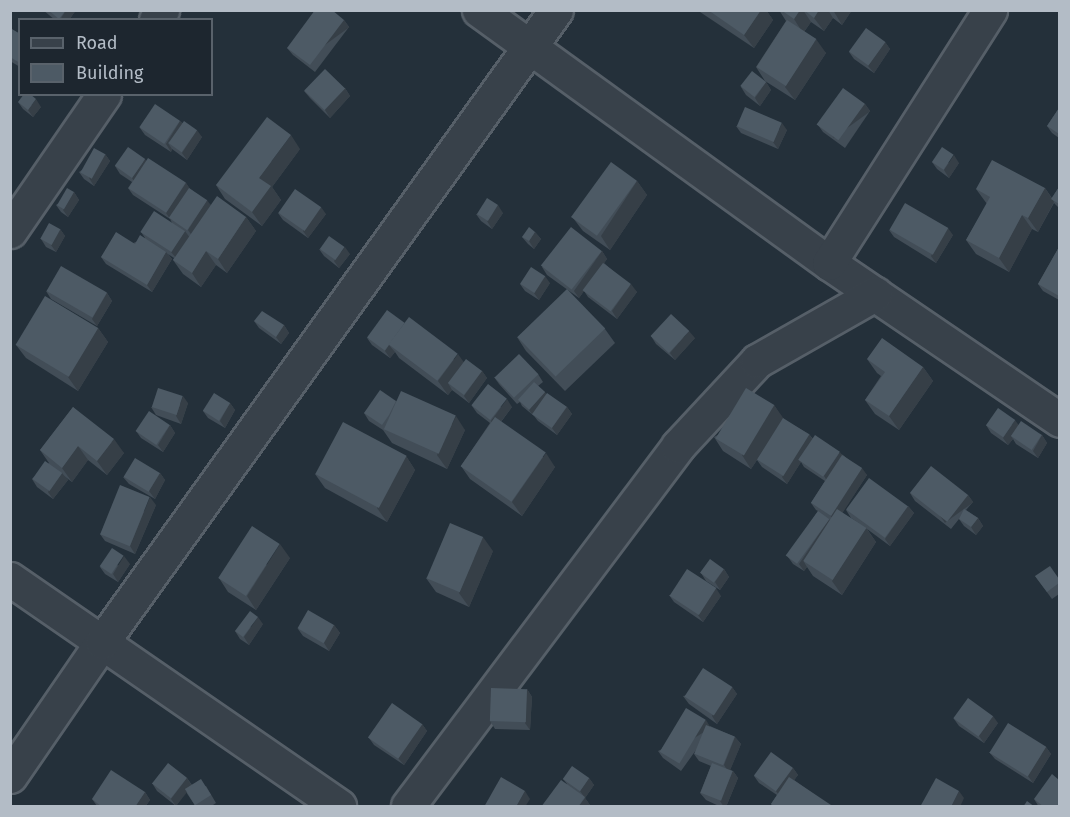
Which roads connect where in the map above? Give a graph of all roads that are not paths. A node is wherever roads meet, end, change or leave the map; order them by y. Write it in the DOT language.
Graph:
graph roads {
  1 [pos="478,10"];
  2 [pos="556,10"];
  3 [pos="990,10"];
  4 [pos="531,47"];
  5 [pos="103,96"];
  6 [pos="10,231"];
  7 [pos="829,262"];
  8 [pos="875,294"];
  9 [pos="1059,420"];
  10 [pos="10,579"];
  11 [pos="102,642"];
  12 [pos="10,776"];
  13 [pos="339,807"];
  14 [pos="408,807"];
  1 -- 4 [label="street"];
  2 -- 4 [label="street"];
  3 -- 7 [label="street"];
  4 -- 7 [label="street"];
  4 -- 11 [label="street"];
  5 -- 6 [label="street"];
  7 -- 8 [label="street"];
  8 -- 9 [label="street"];
  8 -- 14 [label="street"];
  10 -- 11 [label="street"];
  11 -- 12 [label="street"];
  11 -- 13 [label="street"];
}
